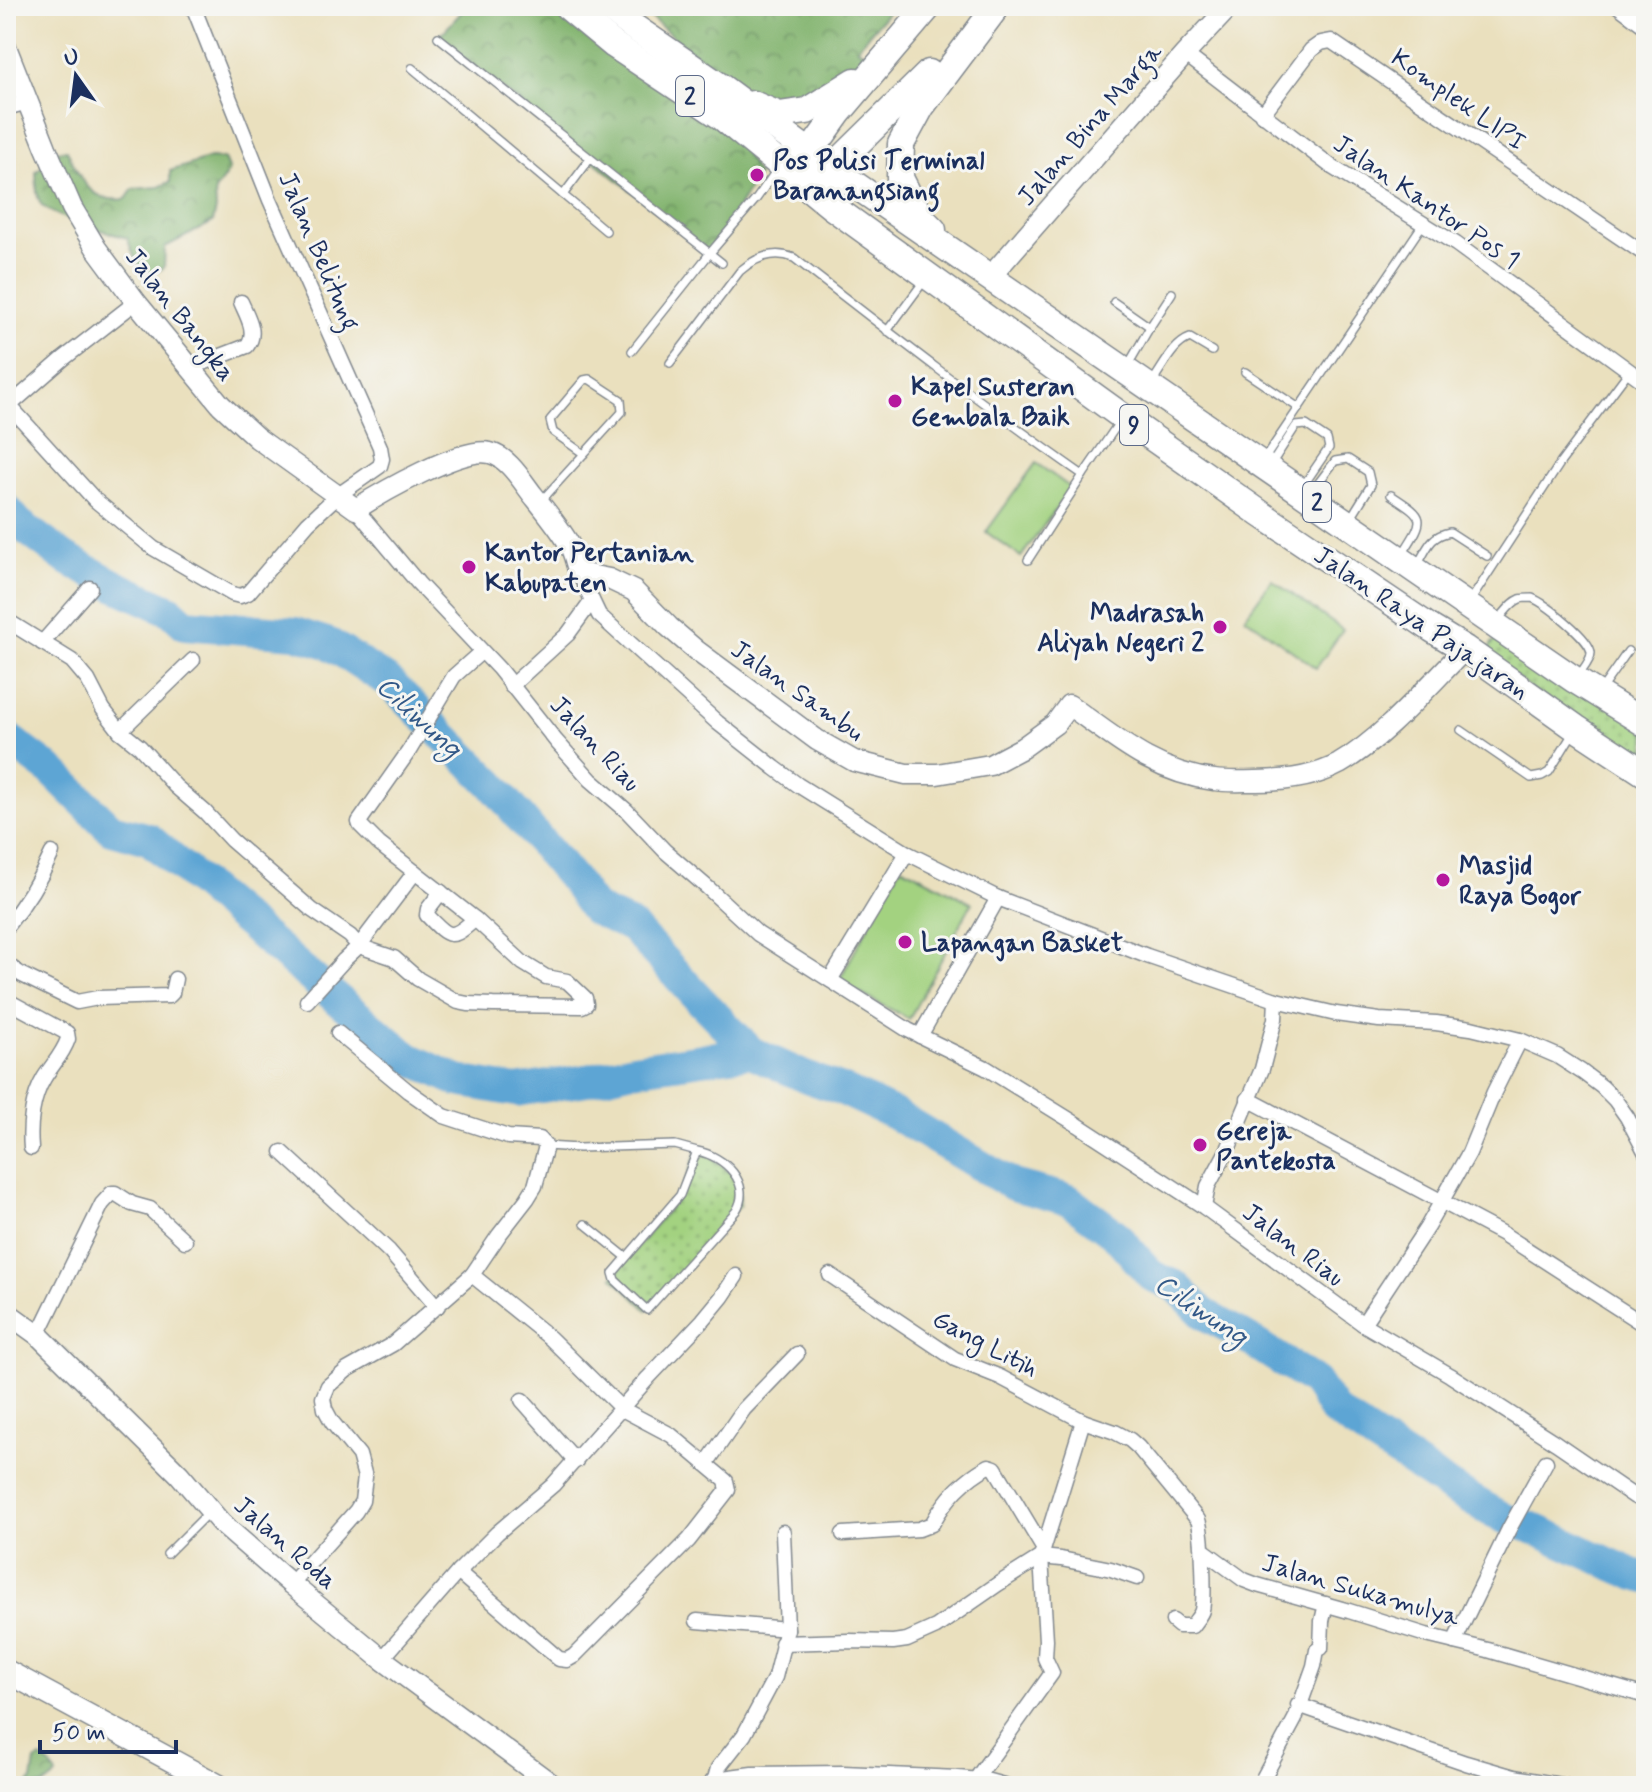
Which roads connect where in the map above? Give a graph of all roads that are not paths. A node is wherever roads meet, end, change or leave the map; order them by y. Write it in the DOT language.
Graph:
graph roads {
  1 [pos="193,6"];
  2 [pos="567,6"];
  3 [pos="607,6"];
  4 [pos="929,6"];
  5 [pos="997,6"];
  6 [pos="1230,6"];
  7 [pos="1618,6"];
  8 [pos="1646,27"];
  9 [pos="438,37"];
  10 [pos="6,47"];
  11 [pos="1185,54"];
  12 [pos="882,62"];
  13 [pos="412,68"];
  14 [pos="718,85"];
  15 [pos="28,102"];
  16 [pos="6,108"];
  17 [pos="1262,115"];
  18 [pos="590,159"];
  19 [pos="832,169"];
  20 [pos="799,170"];
  21 [pos="563,195"];
  22 [pos="1423,224"];
  23 [pos="606,231"];
  24 [pos="710,253"];
  25 [pos="1646,255"];
  26 [pos="962,259"];
  27 [pos="722,263"];
  28 [pos="928,275"];
  29 [pos="990,277"];
  30 [pos="1172,293"];
  31 [pos="136,302"];
  32 [pos="241,302"];
  33 [pos="1114,302"];
  34 [pos="1150,327"];
  35 [pos="887,331"];
  36 [pos="632,351"];
  37 [pos="1212,351"];
  38 [pos="670,363"];
  39 [pos="190,368"];
  40 [pos="1125,370"];
  41 [pos="1629,371"];
  42 [pos="1245,372"];
  43 [pos="1646,383"];
  44 [pos="1149,387"];
  45 [pos="7,404"];
  46 [pos="1299,408"];
  47 [pos="1123,417"];
  48 [pos="584,454"];
  49 [pos="1265,466"];
  50 [pos="1083,475"];
  51 [pos="1304,492"];
  52 [pos="1391,495"];
  53 [pos="337,496"];
  54 [pos="540,503"];
  55 [pos="356,509"];
  56 [pos="1347,523"];
  57 [pos="1487,556"];
  58 [pos="1028,560"];
  59 [pos="1407,564"];
  60 [pos="579,573"];
  61 [pos="90,588"];
  62 [pos="1458,599"];
  63 [pos="592,601"];
  64 [pos="6,620"];
  65 [pos="1494,624"];
  66 [pos="1432,629"];
  67 [pos="1517,640"];
  68 [pos="42,643"];
  69 [pos="1465,649"];
  70 [pos="1628,651"];
  71 [pos="481,652"];
  72 [pos="193,660"];
  73 [pos="1492,668"];
  74 [pos="511,686"];
  75 [pos="1586,687"];
  76 [pos="1646,724"];
  77 [pos="1576,728"];
  78 [pos="1461,730"];
  79 [pos="120,731"];
  80 [pos="1646,774"];
  81 [pos="52,853"];
  82 [pos="907,853"];
  83 [pos="415,872"];
  84 [pos="441,892"];
  85 [pos="998,898"];
  86 [pos="475,919"];
  87 [pos="6,927"];
  88 [pos="359,946"];
  89 [pos="6,964"];
  90 [pos="175,979"];
  91 [pos="830,980"];
  92 [pos="6,1000"];
  93 [pos="1276,1000"];
  94 [pos="307,1001"];
  95 [pos="338,1033"];
  96 [pos="920,1036"];
  97 [pos="1520,1040"];
  98 [pos="1248,1099"];
  99 [pos="546,1146"];
  100 [pos="31,1148"];
  101 [pos="697,1151"];
  102 [pos="282,1152"];
  103 [pos="1646,1153"];
  104 [pos="1441,1202"];
  105 [pos="1204,1207"];
  106 [pos="585,1224"];
  107 [pos="185,1241"];
  108 [pos="626,1257"];
  109 [pos="472,1275"];
  110 [pos="830,1275"];
  111 [pos="736,1276"];
  112 [pos="437,1307"];
  113 [pos="6,1312"];
  114 [pos="1363,1324"];
  115 [pos="1646,1326"];
  116 [pos="38,1335"];
  117 [pos="797,1354"];
  118 [pos="522,1400"];
  119 [pos="622,1409"];
  120 [pos="1083,1421"];
  121 [pos="576,1461"];
  122 [pos="1546,1462"];
  123 [pos="706,1464"];
  124 [pos="1646,1499"];
  125 [pos="210,1511"];
  126 [pos="783,1532"];
  127 [pos="843,1534"];
  128 [pos="1203,1550"];
  129 [pos="1042,1553"];
  130 [pos="167,1554"];
  131 [pos="458,1572"];
  132 [pos="1137,1578"];
  133 [pos="291,1584"];
  134 [pos="1326,1604"];
  135 [pos="697,1621"];
  136 [pos="1173,1621"];
  137 [pos="784,1636"];
  138 [pos="1454,1642"];
  139 [pos="382,1659"];
  140 [pos="6,1671"];
  141 [pos="1646,1696"];
  142 [pos="1298,1705"];
  143 [pos="976,1779"];
  144 [pos="712,1782"];
  145 [pos="219,1786"];
  146 [pos="554,1786"];
  147 [pos="1007,1786"];
  148 [pos="1259,1786"];
  149 [pos="1566,1786"];
  1 -- 53 [label="street, Jalan Belitung"];
  2 -- 20 [label="highway, Jalan Raya Pajajaran / 2"];
  3 -- 14 [label="highway, Jalan Raya Pajajaran / 2"];
  4 -- 12 [label="highway"];
  5 -- 19 [label="highway"];
  5 -- 26 [label="highway"];
  6 -- 11 [label="street, Jalan Bina Marga"];
  7 -- 8 [label="street"];
  9 -- 18 [label="lane"];
  10 -- 15 [label="street, Jalan Bangka"];
  11 -- 17 [label="street, Jalan Kantor Pos 1"];
  11 -- 29 [label="street, Jalan Bina Marga"];
  12 -- 14 [label="highway, 2"];
  12 -- 20 [label="highway"];
  13 -- 21 [label="lane"];
  14 -- 20 [label="highway, Jalan Raya Pajajaran / 2"];
  15 -- 16 [label="street"];
  15 -- 31 [label="street, Jalan Bangka"];
  17 -- 22 [label="street, Jalan Kantor Pos 1"];
  17 -- 25 [label="street, Komplek LIPI"];
  18 -- 21 [label="lane"];
  18 -- 24 [label="lane"];
  19 -- 20 [label="highway, Jalan Raya Pajajaran / 2"];
  19 -- 26 [label="highway, Jalan Raya Pajajaran / 2"];
  20 -- 24 [label="lane"];
  20 -- 28 [label="highway, Jalan Raya Pajajaran / 9"];
  21 -- 23 [label="lane"];
  22 -- 41 [label="street, Jalan Kantor Pos 1"];
  22 -- 46 [label="lane"];
  24 -- 27 [label="lane"];
  24 -- 36 [label="lane"];
  26 -- 29 [label="highway, Jalan Raya Pajajaran / 2"];
  28 -- 35 [label="lane"];
  28 -- 47 [label="highway, Jalan Raya Pajajaran / 9"];
  29 -- 40 [label="highway, Jalan Raya Pajajaran / 2"];
  30 -- 34 [label="lane"];
  31 -- 39 [label="street, Jalan Bangka"];
  31 -- 45 [label="street"];
  32 -- 39 [label="street"];
  33 -- 34 [label="lane"];
  34 -- 40 [label="lane"];
  35 -- 38 [label="lane"];
  35 -- 50 [label="lane"];
  37 -- 44 [label="lane"];
  39 -- 53 [label="street, Jalan Bangka"];
  40 -- 44 [label="highway, Jalan Raya Pajajaran / 2"];
  41 -- 43 [label="street, Jalan Kantor Pos 1"];
  41 -- 62 [label="lane"];
  42 -- 46 [label="lane"];
  44 -- 49 [label="highway, Jalan Raya Pajajaran / 2"];
  45 -- 53 [label="street"];
  46 -- 49 [label="lane"];
  47 -- 50 [label="lane"];
  47 -- 66 [label="highway, Jalan Raya Pajajaran / 9"];
  48 -- 48 [label="lane"];
  48 -- 54 [label="lane"];
  49 -- 51 [label="highway, Jalan Raya Pajajaran / 2"];
  49 -- 51 [label="lane"];
  50 -- 58 [label="lane"];
  51 -- 56 [label="highway, Jalan Raya Pajajaran / 2"];
  51 -- 56 [label="lane"];
  52 -- 59 [label="lane"];
  53 -- 55 [label="street, Jalan Bangka"];
  54 -- 55 [label="street"];
  54 -- 60 [label="street"];
  55 -- 71 [label="street, Jalan Riau"];
  56 -- 59 [label="highway, Jalan Raya Pajajaran / 2"];
  57 -- 59 [label="lane"];
  59 -- 62 [label="highway, Jalan Raya Pajajaran / 2"];
  60 -- 63 [label="street"];
  60 -- 69 [label="street, Jalan Sambu"];
  61 -- 68 [label="street"];
  62 -- 65 [label="highway, Jalan Raya Pajajaran / 2"];
  62 -- 66 [label="highway"];
  63 -- 74 [label="street"];
  63 -- 82 [label="street"];
  64 -- 68 [label="street"];
  65 -- 67 [label="highway, Jalan Raya Pajajaran / 2"];
  65 -- 75 [label="lane"];
  66 -- 69 [label="highway, Jalan Raya Pajajaran / 9"];
  67 -- 73 [label="highway"];
  67 -- 75 [label="highway, Jalan Raya Pajajaran / 2"];
  68 -- 79 [label="street"];
  69 -- 73 [label="highway, Jalan Raya Pajajaran / 9"];
  70 -- 75 [label="lane"];
  71 -- 74 [label="street, Jalan Riau"];
  71 -- 83 [label="street"];
  72 -- 79 [label="street"];
  73 -- 77 [label="highway, Jalan Raya Pajajaran / 9"];
  74 -- 91 [label="street, Jalan Riau"];
  75 -- 76 [label="highway, Jalan Raya Pajajaran / 2"];
  77 -- 78 [label="lane"];
  77 -- 80 [label="highway, Jalan Raya Pajajaran / 9"];
  79 -- 88 [label="street"];
  81 -- 87 [label="street"];
  82 -- 85 [label="street"];
  82 -- 91 [label="street"];
  83 -- 84 [label="street"];
  83 -- 88 [label="street"];
  84 -- 86 [label="street"];
  84 -- 86 [label="street"];
  85 -- 93 [label="street"];
  85 -- 96 [label="street"];
  86 -- 88 [label="street"];
  88 -- 94 [label="street"];
  89 -- 90 [label="street"];
  91 -- 96 [label="street, Jalan Riau"];
  92 -- 100 [label="street"];
  93 -- 97 [label="street"];
  93 -- 98 [label="street"];
  95 -- 99 [label="street"];
  96 -- 105 [label="street, Jalan Riau"];
  97 -- 103 [label="street"];
  97 -- 104 [label="street"];
  98 -- 104 [label="street"];
  98 -- 105 [label="street"];
  99 -- 101 [label="lane"];
  99 -- 109 [label="street"];
  101 -- 108 [label="lane"];
  101 -- 108 [label="lane"];
  102 -- 112 [label="street"];
  104 -- 114 [label="street"];
  104 -- 115 [label="street"];
  105 -- 114 [label="street, Jalan Riau"];
  106 -- 108 [label="lane"];
  107 -- 116 [label="street"];
  109 -- 112 [label="street"];
  109 -- 119 [label="street"];
  110 -- 120 [label="street, Gang Litih"];
  111 -- 119 [label="street"];
  112 -- 133 [label="street"];
  113 -- 116 [label="street, Jalan Roda"];
  114 -- 124 [label="street, Jalan Riau"];
  116 -- 125 [label="street, Jalan Roda"];
  117 -- 123 [label="street"];
  118 -- 121 [label="street"];
  119 -- 121 [label="street"];
  119 -- 123 [label="street"];
  120 -- 128 [label="street"];
  120 -- 129 [label="street"];
  121 -- 131 [label="street"];
  122 -- 138 [label="street"];
  123 -- 131 [label="street"];
  125 -- 130 [label="lane"];
  125 -- 133 [label="street, Jalan Roda"];
  126 -- 137 [label="street"];
  127 -- 129 [label="street"];
  128 -- 134 [label="street, Jalan Sukamulya"];
  128 -- 136 [label="street"];
  129 -- 132 [label="street"];
  129 -- 137 [label="street"];
  129 -- 143 [label="street"];
  131 -- 139 [label="street"];
  133 -- 139 [label="street, Jalan Roda"];
  134 -- 138 [label="street, Jalan Sukamulya"];
  134 -- 142 [label="street"];
  135 -- 137 [label="street"];
  137 -- 144 [label="street"];
  138 -- 141 [label="street, Jalan Sukamulya"];
  139 -- 146 [label="street, Jalan Roda"];
  140 -- 145 [label="main road"];
  142 -- 148 [label="street"];
  142 -- 149 [label="street"];
  143 -- 144 [label="street"];
  143 -- 147 [label="street"];
}
